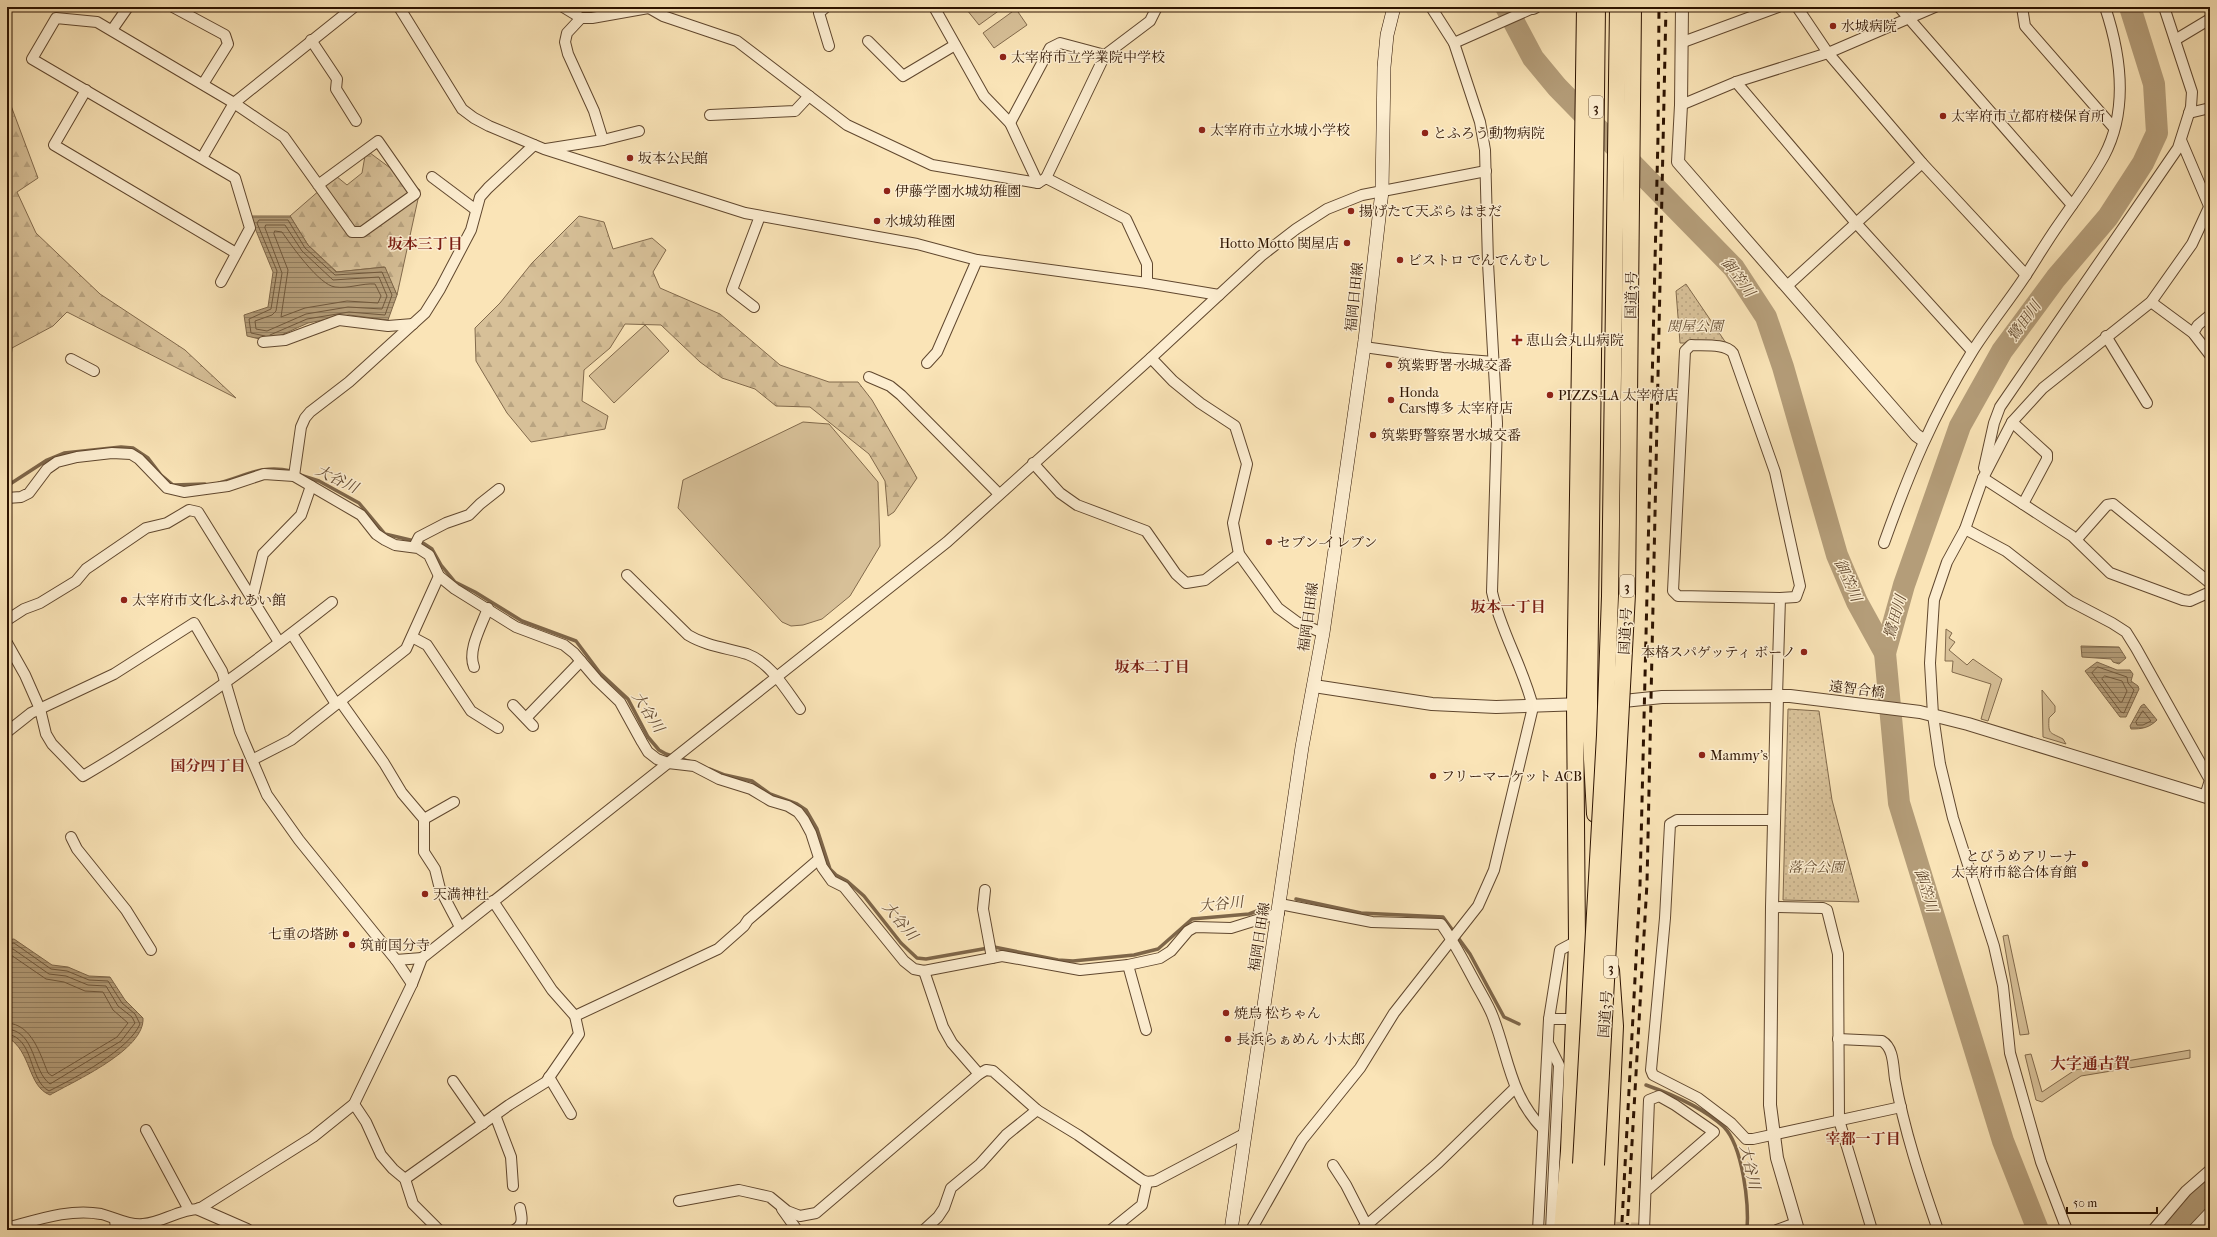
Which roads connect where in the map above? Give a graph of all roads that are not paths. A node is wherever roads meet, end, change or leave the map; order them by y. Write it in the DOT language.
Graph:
graph roads {
  1 [pos="128,7"];
  2 [pos="173,7"];
  3 [pos="354,7"];
  4 [pos="399,7"];
  5 [pos="563,7"];
  6 [pos="826,7"];
  7 [pos="934,7"];
  8 [pos="1158,7"];
  9 [pos="1394,7"];
  10 [pos="1431,7"];
  11 [pos="1534,7"];
  12 [pos="1585,7"];
  13 [pos="1597,7"];
  14 [pos="1618,7"];
  15 [pos="1633,7"];
  16 [pos="1682,7"];
  17 [pos="1778,7"];
  18 [pos="1797,7"];
  19 [pos="1899,7"];
  20 [pos="1935,7"];
  21 [pos="2022,7"];
  22 [pos="2105,7"];
  23 [pos="2164,7"];
  24 [pos="652,8"];
  25 [pos="628,10"];
  26 [pos="581,18"];
  27 [pos="1907,18"];
  28 [pos="2210,19"];
  29 [pos="1591,28"];
  30 [pos="112,30"];
  31 [pos="311,40"];
  32 [pos="2175,40"];
  33 [pos="868,41"];
  34 [pos="1683,42"];
  35 [pos="1454,43"];
  36 [pos="955,45"];
  37 [pos="829,46"];
  38 [pos="1828,53"];
  39 [pos="1105,55"];
  40 [pos="1736,82"];
  41 [pos="203,84"];
  42 [pos="86,90"];
  43 [pos="809,96"];
  44 [pos="234,103"];
  45 [pos="1681,104"];
  46 [pos="2210,108"];
  47 [pos="2189,113"];
  48 [pos="710,115"];
  49 [pos="356,121"];
  50 [pos="1010,123"];
  51 [pos="2114,128"];
  52 [pos="639,132"];
  53 [pos="603,140"];
  54 [pos="2180,140"];
  55 [pos="534,145"];
  56 [pos="544,149"];
  57 [pos="202,158"];
  58 [pos="1922,163"];
  59 [pos="1486,171"];
  60 [pos="432,177"];
  61 [pos="1042,181"];
  62 [pos="318,185"];
  63 [pos="1382,191"];
  64 [pos="2072,205"];
  65 [pos="2210,206"];
  66 [pos="476,210"];
  67 [pos="760,216"];
  68 [pos="1856,223"];
  69 [pos="236,253"];
  70 [pos="977,260"];
  71 [pos="2026,276"];
  72 [pos="221,282"];
  73 [pos="1147,283"];
  74 [pos="1786,286"];
  75 [pos="1219,295"];
  76 [pos="2151,302"];
  77 [pos="754,307"];
  78 [pos="2210,315"];
  79 [pos="413,324"];
  80 [pos="2194,333"];
  81 [pos="2106,336"];
  82 [pos="263,342"];
  83 [pos="1364,347"];
  84 [pos="1972,352"];
  85 [pos="2210,355"];
  86 [pos="1151,358"];
  87 [pos="71,360"];
  88 [pos="1494,362"];
  89 [pos="927,363"];
  90 [pos="94,371"];
  91 [pos="869,377"];
  92 [pos="2147,403"];
  93 [pos="2012,422"];
  94 [pos="1923,440"];
  95 [pos="1033,463"];
  96 [pos="294,476"];
  97 [pos="1983,478"];
  98 [pos="311,486"];
  99 [pos="499,489"];
  100 [pos="184,492"];
  101 [pos="999,494"];
  102 [pos="7,498"];
  103 [pos="2023,504"];
  104 [pos="189,510"];
  105 [pos="1964,529"];
  106 [pos="2076,539"];
  107 [pos="1884,543"];
  108 [pos="414,547"];
  109 [pos="1239,554"];
  110 [pos="627,575"];
  111 [pos="439,576"];
  112 [pos="2210,583"];
  113 [pos="2210,592"];
  114 [pos="1780,598"];
  115 [pos="252,599"];
  116 [pos="332,602"];
  117 [pos="488,608"];
  118 [pos="7,620"];
  119 [pos="1323,633"];
  120 [pos="292,634"];
  121 [pos="412,637"];
  122 [pos="279,642"];
  123 [pos="7,644"];
  124 [pos="581,661"];
  125 [pos="474,667"];
  126 [pos="776,677"];
  127 [pos="226,681"];
  128 [pos="1314,686"];
  129 [pos="1777,696"];
  130 [pos="338,703"];
  131 [pos="514,705"];
  132 [pos="1582,705"];
  133 [pos="1533,707"];
  134 [pos="40,709"];
  135 [pos="800,709"];
  136 [pos="1933,715"];
  137 [pos="526,718"];
  138 [pos="533,726"];
  139 [pos="498,728"];
  140 [pos="7,732"];
  141 [pos="252,760"];
  142 [pos="670,761"];
  143 [pos="2208,797"];
  144 [pos="454,802"];
  145 [pos="424,819"];
  146 [pos="1773,820"];
  147 [pos="71,837"];
  148 [pos="820,859"];
  149 [pos="985,890"];
  150 [pos="493,901"];
  151 [pos="1772,907"];
  152 [pos="1279,909"];
  153 [pos="460,927"];
  154 [pos="1451,938"];
  155 [pos="1577,941"];
  156 [pos="151,950"];
  157 [pos="422,958"];
  158 [pos="992,958"];
  159 [pos="396,960"];
  160 [pos="1128,965"];
  161 [pos="924,971"];
  162 [pos="412,984"];
  163 [pos="575,1016"];
  164 [pos="1549,1019"];
  165 [pos="1575,1019"];
  166 [pos="1146,1030"];
  167 [pos="1838,1040"];
  168 [pos="1548,1043"];
  169 [pos="979,1074"];
  170 [pos="549,1078"];
  171 [pos="452,1081"];
  172 [pos="1515,1088"];
  173 [pos="354,1104"];
  174 [pos="1901,1107"];
  175 [pos="1037,1110"];
  176 [pos="571,1114"];
  177 [pos="495,1115"];
  178 [pos="1839,1120"];
  179 [pos="483,1124"];
  180 [pos="1544,1129"];
  181 [pos="146,1130"];
  182 [pos="1244,1134"];
  183 [pos="1772,1135"];
  184 [pos="1588,1164"];
  185 [pos="1333,1165"];
  186 [pos="2210,1170"];
  187 [pos="405,1179"];
  188 [pos="1147,1182"];
  189 [pos="512,1186"];
  190 [pos="1646,1191"];
  191 [pos="679,1201"];
  192 [pos="780,1206"];
  193 [pos="520,1208"];
  194 [pos="194,1209"];
  195 [pos="2210,1212"];
  196 [pos="115,1219"];
  197 [pos="1797,1227"];
  198 [pos="7,1228"];
  199 [pos="1364,1228"];
  200 [pos="925,1229"];
  201 [pos="116,1230"];
  202 [pos="247,1230"];
  203 [pos="439,1230"];
  204 [pos="514,1230"];
  205 [pos="797,1230"];
  206 [pos="1111,1230"];
  207 [pos="1231,1230"];
  208 [pos="1251,1230"];
  209 [pos="1538,1230"];
  210 [pos="1551,1230"];
  211 [pos="1562,1230"];
  212 [pos="1577,1230"];
  213 [pos="1592,1230"];
  214 [pos="1606,1230"];
  215 [pos="1644,1230"];
  216 [pos="1777,1230"];
  217 [pos="1872,1230"];
  218 [pos="1938,1230"];
  219 [pos="2067,1230"];
  220 [pos="2153,1230"];
  221 [pos="2193,1230"];
  1 -- 30 [label="street"];
  2 -- 41 [label="street"];
  3 -- 31 [label="street"];
  4 -- 55 [label="street"];
  5 -- 26 [label="street"];
  6 -- 37 [label="street"];
  7 -- 36 [label="street"];
  8 -- 39 [label="street"];
  9 -- 63 [label="main road, 福岡日田線"];
  10 -- 35 [label="street"];
  11 -- 35 [label="street"];
  12 -- 29 [label="highway, 3"];
  13 -- 29 [label="highway, 3"];
  14 -- 184 [label="highway, 国道3号 / 3, bridge"];
  15 -- 184 [label="highway, 国道3号 / 3, bridge"];
  16 -- 34 [label="street"];
  17 -- 34 [label="street"];
  18 -- 38 [label="street"];
  19 -- 27 [label="street"];
  20 -- 27 [label="street"];
  21 -- 51 [label="street"];
  22 -- 51 [label="street"];
  23 -- 32 [label="street"];
  24 -- 25 [label="street"];
  24 -- 43 [label="street"];
  25 -- 26 [label="street"];
  26 -- 53 [label="street"];
  27 -- 38 [label="street"];
  27 -- 64 [label="street"];
  28 -- 32 [label="street"];
  29 -- 132 [label="highway, 3"];
  30 -- 41 [label="street"];
  30 -- 42 [label="street"];
  31 -- 44 [label="street"];
  31 -- 49 [label="street"];
  32 -- 47 [label="street"];
  33 -- 36 [label="street"];
  34 -- 45 [label="street"];
  35 -- 59 [label="street"];
  36 -- 50 [label="street"];
  38 -- 40 [label="street"];
  38 -- 58 [label="street"];
  39 -- 50 [label="street"];
  39 -- 61 [label="street"];
  40 -- 45 [label="street"];
  40 -- 68 [label="street"];
  41 -- 44 [label="street"];
  42 -- 57 [label="street"];
  42 -- 69 [label="street"];
  43 -- 48 [label="street"];
  43 -- 61 [label="street"];
  44 -- 57 [label="street"];
  44 -- 62 [label="street"];
  45 -- 74 [label="street"];
  46 -- 47 [label="street"];
  47 -- 54 [label="street"];
  50 -- 61 [label="street"];
  51 -- 64 [label="street"];
  52 -- 53 [label="street"];
  53 -- 56 [label="street"];
  54 -- 65 [label="street"];
  54 -- 97 [label="street"];
  55 -- 56 [label="street"];
  55 -- 66 [label="street"];
  56 -- 67 [label="street"];
  57 -- 69 [label="street"];
  58 -- 68 [label="street"];
  58 -- 71 [label="street"];
  59 -- 63 [label="street"];
  59 -- 88 [label="street"];
  60 -- 66 [label="street"];
  61 -- 73 [label="street"];
  62 -- 62 [label="street"];
  63 -- 75 [label="street"];
  63 -- 83 [label="main road, 福岡日田線"];
  64 -- 71 [label="street"];
  65 -- 76 [label="street"];
  66 -- 79 [label="street"];
  67 -- 70 [label="street"];
  67 -- 77 [label="street"];
  68 -- 74 [label="street"];
  68 -- 84 [label="street"];
  69 -- 72 [label="street"];
  70 -- 73 [label="street"];
  70 -- 89 [label="street"];
  71 -- 84 [label="street"];
  73 -- 75 [label="street"];
  74 -- 94 [label="street"];
  75 -- 86 [label="street"];
  76 -- 80 [label="street"];
  76 -- 81 [label="street"];
  78 -- 80 [label="street"];
  79 -- 82 [label="street"];
  79 -- 96 [label="street"];
  80 -- 85 [label="street"];
  81 -- 92 [label="street"];
  81 -- 93 [label="street"];
  83 -- 88 [label="street"];
  83 -- 119 [label="main road, 福岡日田線"];
  84 -- 94 [label="street"];
  86 -- 95 [label="street"];
  86 -- 109 [label="street"];
  87 -- 90 [label="street"];
  88 -- 133 [label="street"];
  91 -- 101 [label="street"];
  93 -- 97 [label="street"];
  93 -- 103 [label="street"];
  94 -- 107 [label="street"];
  95 -- 101 [label="street"];
  95 -- 109 [label="street"];
  96 -- 98 [label="street"];
  96 -- 100 [label="street"];
  97 -- 103 [label="street"];
  97 -- 105 [label="street"];
  98 -- 108 [label="street"];
  98 -- 115 [label="street"];
  99 -- 108 [label="street"];
  100 -- 102 [label="street"];
  100 -- 104 [label="street"];
  101 -- 126 [label="street"];
  103 -- 106 [label="street"];
  104 -- 115 [label="street"];
  104 -- 118 [label="street"];
  105 -- 136 [label="street"];
  105 -- 143 [label="street"];
  106 -- 112 [label="street"];
  106 -- 113 [label="street"];
  108 -- 111 [label="street"];
  109 -- 119 [label="street"];
  110 -- 126 [label="street"];
  111 -- 117 [label="street"];
  111 -- 121 [label="street"];
  114 -- 114 [label="street"];
  114 -- 129 [label="street"];
  115 -- 122 [label="street"];
  116 -- 120 [label="street"];
  117 -- 124 [label="street"];
  117 -- 125 [label="street"];
  119 -- 128 [label="main road, 福岡日田線"];
  120 -- 122 [label="street"];
  120 -- 130 [label="street"];
  121 -- 130 [label="street"];
  121 -- 139 [label="street"];
  122 -- 127 [label="street"];
  123 -- 134 [label="street"];
  124 -- 137 [label="street"];
  124 -- 142 [label="street"];
  126 -- 135 [label="street"];
  126 -- 142 [label="street"];
  127 -- 134 [label="street"];
  127 -- 134 [label="street"];
  127 -- 141 [label="street"];
  128 -- 133 [label="street, 遠智合橋"];
  128 -- 152 [label="main road, 福岡日田線"];
  129 -- 132 [label="street, 遠智合橋"];
  129 -- 136 [label="street, 遠智合橋"];
  129 -- 146 [label="street"];
  130 -- 141 [label="street"];
  130 -- 145 [label="street"];
  131 -- 137 [label="street"];
  132 -- 133 [label="street, 遠智合橋"];
  132 -- 155 [label="highway, 3"];
  132 -- 214 [label="highway, 3"];
  133 -- 154 [label="street"];
  134 -- 140 [label="street"];
  136 -- 143 [label="street, 遠智合橋"];
  136 -- 219 [label="street"];
  137 -- 138 [label="street"];
  141 -- 159 [label="street"];
  142 -- 148 [label="street"];
  142 -- 150 [label="street"];
  144 -- 145 [label="street"];
  145 -- 153 [label="street"];
  146 -- 151 [label="street"];
  146 -- 183 [label="street"];
  147 -- 156 [label="street"];
  148 -- 161 [label="street"];
  148 -- 163 [label="street"];
  149 -- 158 [label="street"];
  150 -- 153 [label="street"];
  150 -- 163 [label="street"];
  151 -- 167 [label="street"];
  151 -- 183 [label="street"];
  152 -- 154 [label="street"];
  152 -- 160 [label="street"];
  152 -- 182 [label="main road, 福岡日田線"];
  153 -- 157 [label="street"];
  154 -- 172 [label="street"];
  154 -- 208 [label="street"];
  155 -- 164 [label="street"];
  155 -- 165 [label="highway, 3"];
  157 -- 159 [label="street"];
  157 -- 162 [label="street"];
  158 -- 160 [label="street"];
  158 -- 161 [label="street"];
  159 -- 162 [label="street"];
  160 -- 166 [label="street"];
  161 -- 169 [label="street"];
  162 -- 173 [label="street"];
  163 -- 170 [label="street"];
  164 -- 165 [label="street"];
  164 -- 168 [label="street"];
  165 -- 211 [label="highway, 3"];
  167 -- 174 [label="street"];
  167 -- 178 [label="street"];
  168 -- 180 [label="street"];
  168 -- 210 [label="street"];
  169 -- 175 [label="street"];
  169 -- 192 [label="street"];
  170 -- 176 [label="street"];
  170 -- 177 [label="street"];
  171 -- 179 [label="street"];
  172 -- 180 [label="street"];
  172 -- 199 [label="street"];
  173 -- 187 [label="street"];
  173 -- 194 [label="street"];
  174 -- 178 [label="street"];
  174 -- 218 [label="street"];
  175 -- 188 [label="street"];
  175 -- 200 [label="street"];
  177 -- 179 [label="street"];
  177 -- 189 [label="street"];
  178 -- 183 [label="street"];
  178 -- 217 [label="street"];
  179 -- 187 [label="street"];
  180 -- 209 [label="street"];
  181 -- 194 [label="street"];
  182 -- 188 [label="street"];
  182 -- 207 [label="main road, 福岡日田線"];
  183 -- 197 [label="street"];
  184 -- 212 [label="highway, 国道3号 / 3"];
  184 -- 213 [label="highway, 国道3号 / 3"];
  185 -- 199 [label="street"];
  186 -- 220 [label="street"];
  187 -- 203 [label="street"];
  188 -- 206 [label="street"];
  190 -- 190 [label="street"];
  190 -- 215 [label="street"];
  191 -- 192 [label="street"];
  192 -- 205 [label="street"];
  193 -- 204 [label="street"];
  194 -- 196 [label="street"];
  194 -- 202 [label="street"];
  195 -- 221 [label="street"];
  196 -- 198 [label="street"];
  196 -- 201 [label="street"];
  197 -- 216 [label="street"];
}
